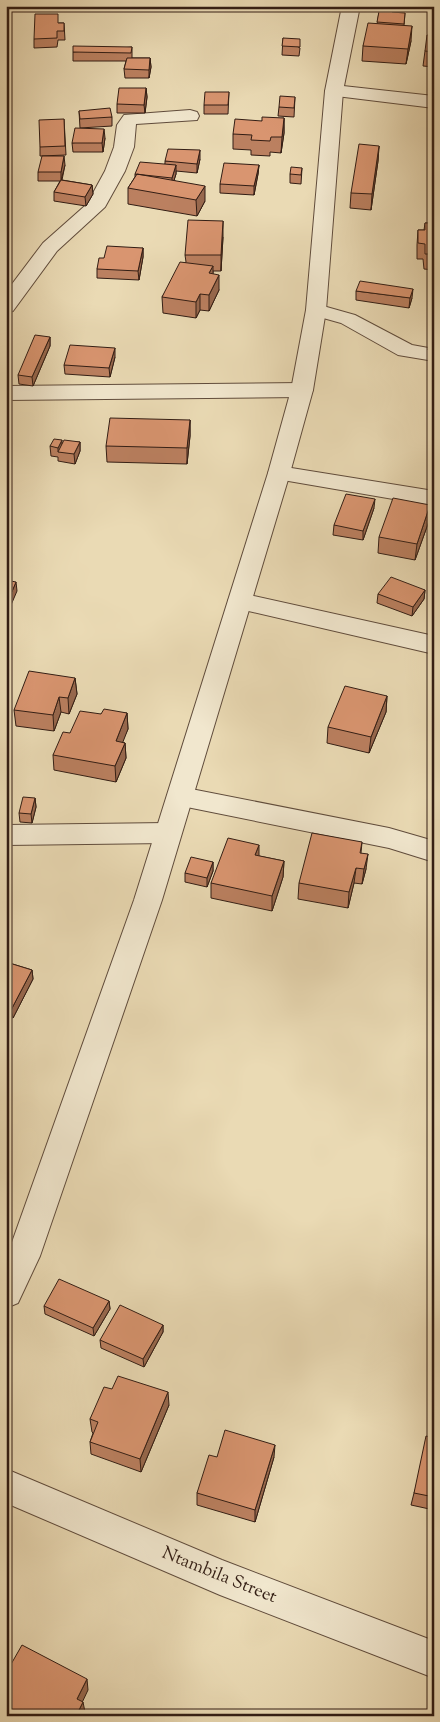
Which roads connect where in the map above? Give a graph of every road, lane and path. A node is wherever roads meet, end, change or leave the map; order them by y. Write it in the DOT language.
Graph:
graph roads {
  1 [pos="351,6"];
  2 [pos="334,91"];
  3 [pos="434,102"];
  4 [pos="190,116"];
  5 [pos="6,306"];
  6 [pos="316,310"];
  7 [pos="434,355"];
  8 [pos="302,390"];
  9 [pos="6,393"];
  10 [pos="279,474"];
  11 [pos="434,499"];
  12 [pos="240,601"];
  13 [pos="434,645"];
  14 [pos="181,797"];
  15 [pos="168,833"];
  16 [pos="6,834"];
  17 [pos="434,852"];
  18 [pos="6,1293"];
  19 [pos="6,1486"];
  20 [pos="434,1660"];
  1 -- 2 [label="street"];
  2 -- 3 [label="street"];
  2 -- 6 [label="street"];
  4 -- 5 [label="street"];
  6 -- 7 [label="street"];
  6 -- 8 [label="street"];
  8 -- 9 [label="street"];
  8 -- 10 [label="street"];
  10 -- 11 [label="street"];
  10 -- 12 [label="street"];
  12 -- 13 [label="street"];
  12 -- 14 [label="street"];
  14 -- 15 [label="street"];
  14 -- 17 [label="street"];
  15 -- 16 [label="street"];
  15 -- 18 [label="street"];
  19 -- 20 [label="street, Ntambila Street"];
}
